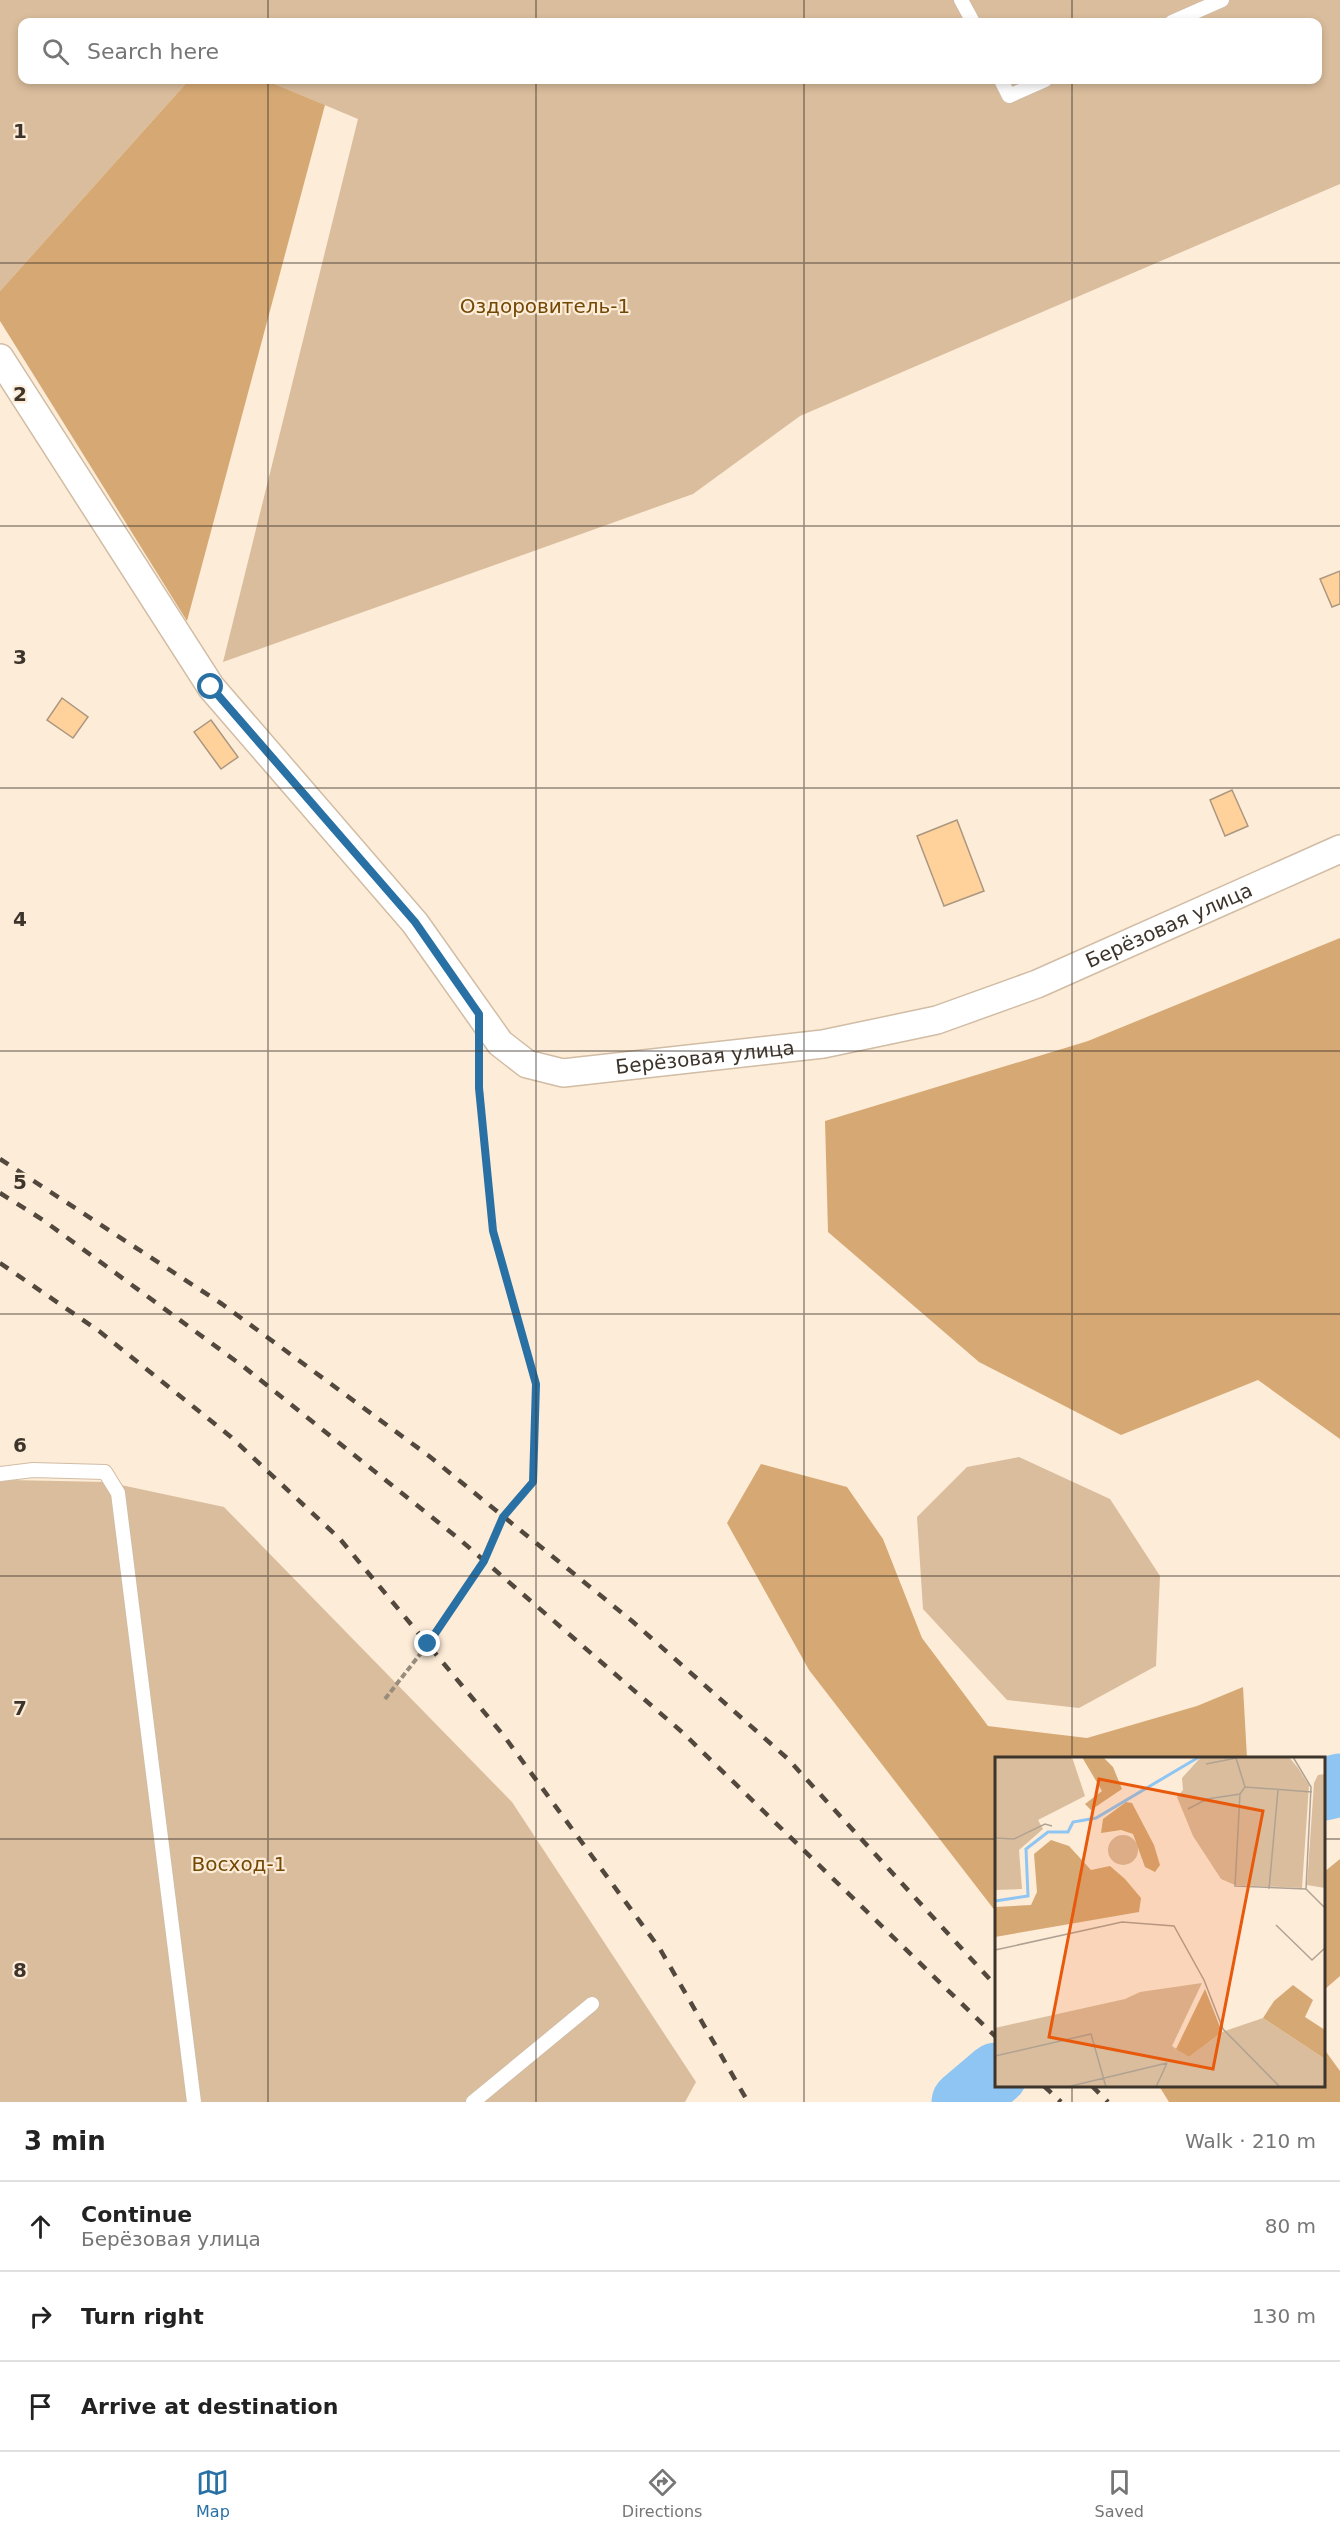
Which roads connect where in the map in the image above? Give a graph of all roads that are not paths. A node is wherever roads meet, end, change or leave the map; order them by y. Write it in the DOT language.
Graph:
graph roads {
  1 [pos="961,0"];
  2 [pos="1222,0"];
  3 [pos="971,18"];
  4 [pos="1181,18"];
  5 [pos="1003,84"];
  6 [pos="1036,84"];
  7 [pos="0,358"];
  8 [pos="1340,849"];
  9 [pos="0,1474"];
  10 [pos="592,2004"];
  11 [pos="194,2102"];
  12 [pos="473,2102"];
  1 -- 3 [label="lane"];
  2 -- 4 [label="lane"];
  5 -- 6 [label="lane"];
  7 -- 8 [label="street, Берёзовая улица"];
  9 -- 11 [label="lane"];
  10 -- 12 [label="lane"];
}
